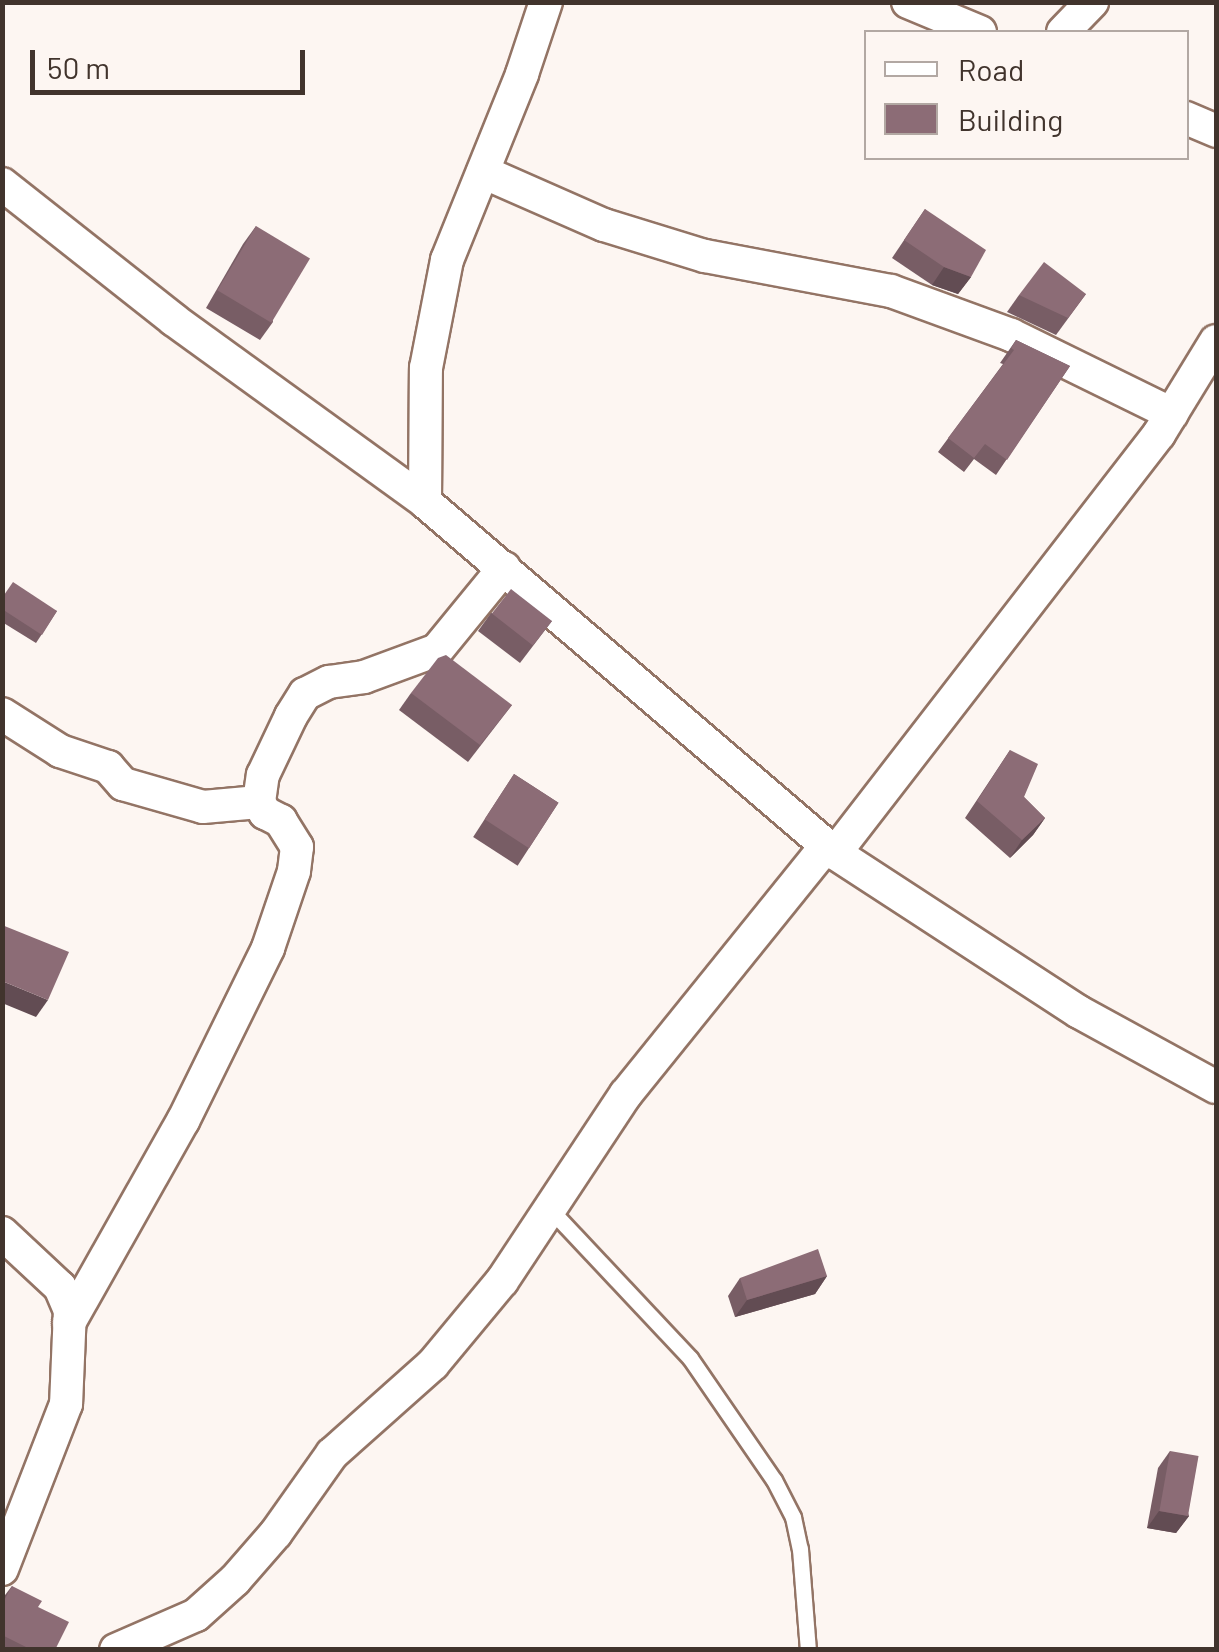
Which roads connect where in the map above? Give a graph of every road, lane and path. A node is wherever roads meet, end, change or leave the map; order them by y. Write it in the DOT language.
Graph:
graph roads {
  1 [pos="546,2"];
  2 [pos="908,2"];
  3 [pos="1092,2"];
  4 [pos="975,30"];
  5 [pos="1065,30"];
  6 [pos="1189,119"];
  7 [pos="1216,131"];
  8 [pos="483,172"];
  9 [pos="2,184"];
  10 [pos="1216,340"];
  11 [pos="1172,414"];
  12 [pos="426,502"];
  13 [pos="504,568"];
  14 [pos="2,714"];
  15 [pos="259,802"];
  16 [pos="830,849"];
  17 [pos="1216,1087"];
  18 [pos="550,1208"];
  19 [pos="2,1233"];
  20 [pos="69,1322"];
  21 [pos="2,1569"];
  22 [pos="116,1650"];
  23 [pos="808,1650"];
  1 -- 8 [label="street"];
  2 -- 4 [label="street"];
  3 -- 5 [label="street"];
  6 -- 7 [label="street"];
  8 -- 11 [label="street"];
  8 -- 12 [label="street"];
  9 -- 12 [label="street"];
  10 -- 11 [label="street"];
  11 -- 16 [label="street"];
  12 -- 13 [label="street"];
  13 -- 15 [label="street"];
  13 -- 16 [label="street"];
  14 -- 15 [label="street"];
  15 -- 20 [label="street"];
  16 -- 17 [label="street"];
  16 -- 18 [label="street"];
  18 -- 22 [label="street"];
  18 -- 23 [label="lane"];
  19 -- 20 [label="street"];
  20 -- 21 [label="street"];
}
